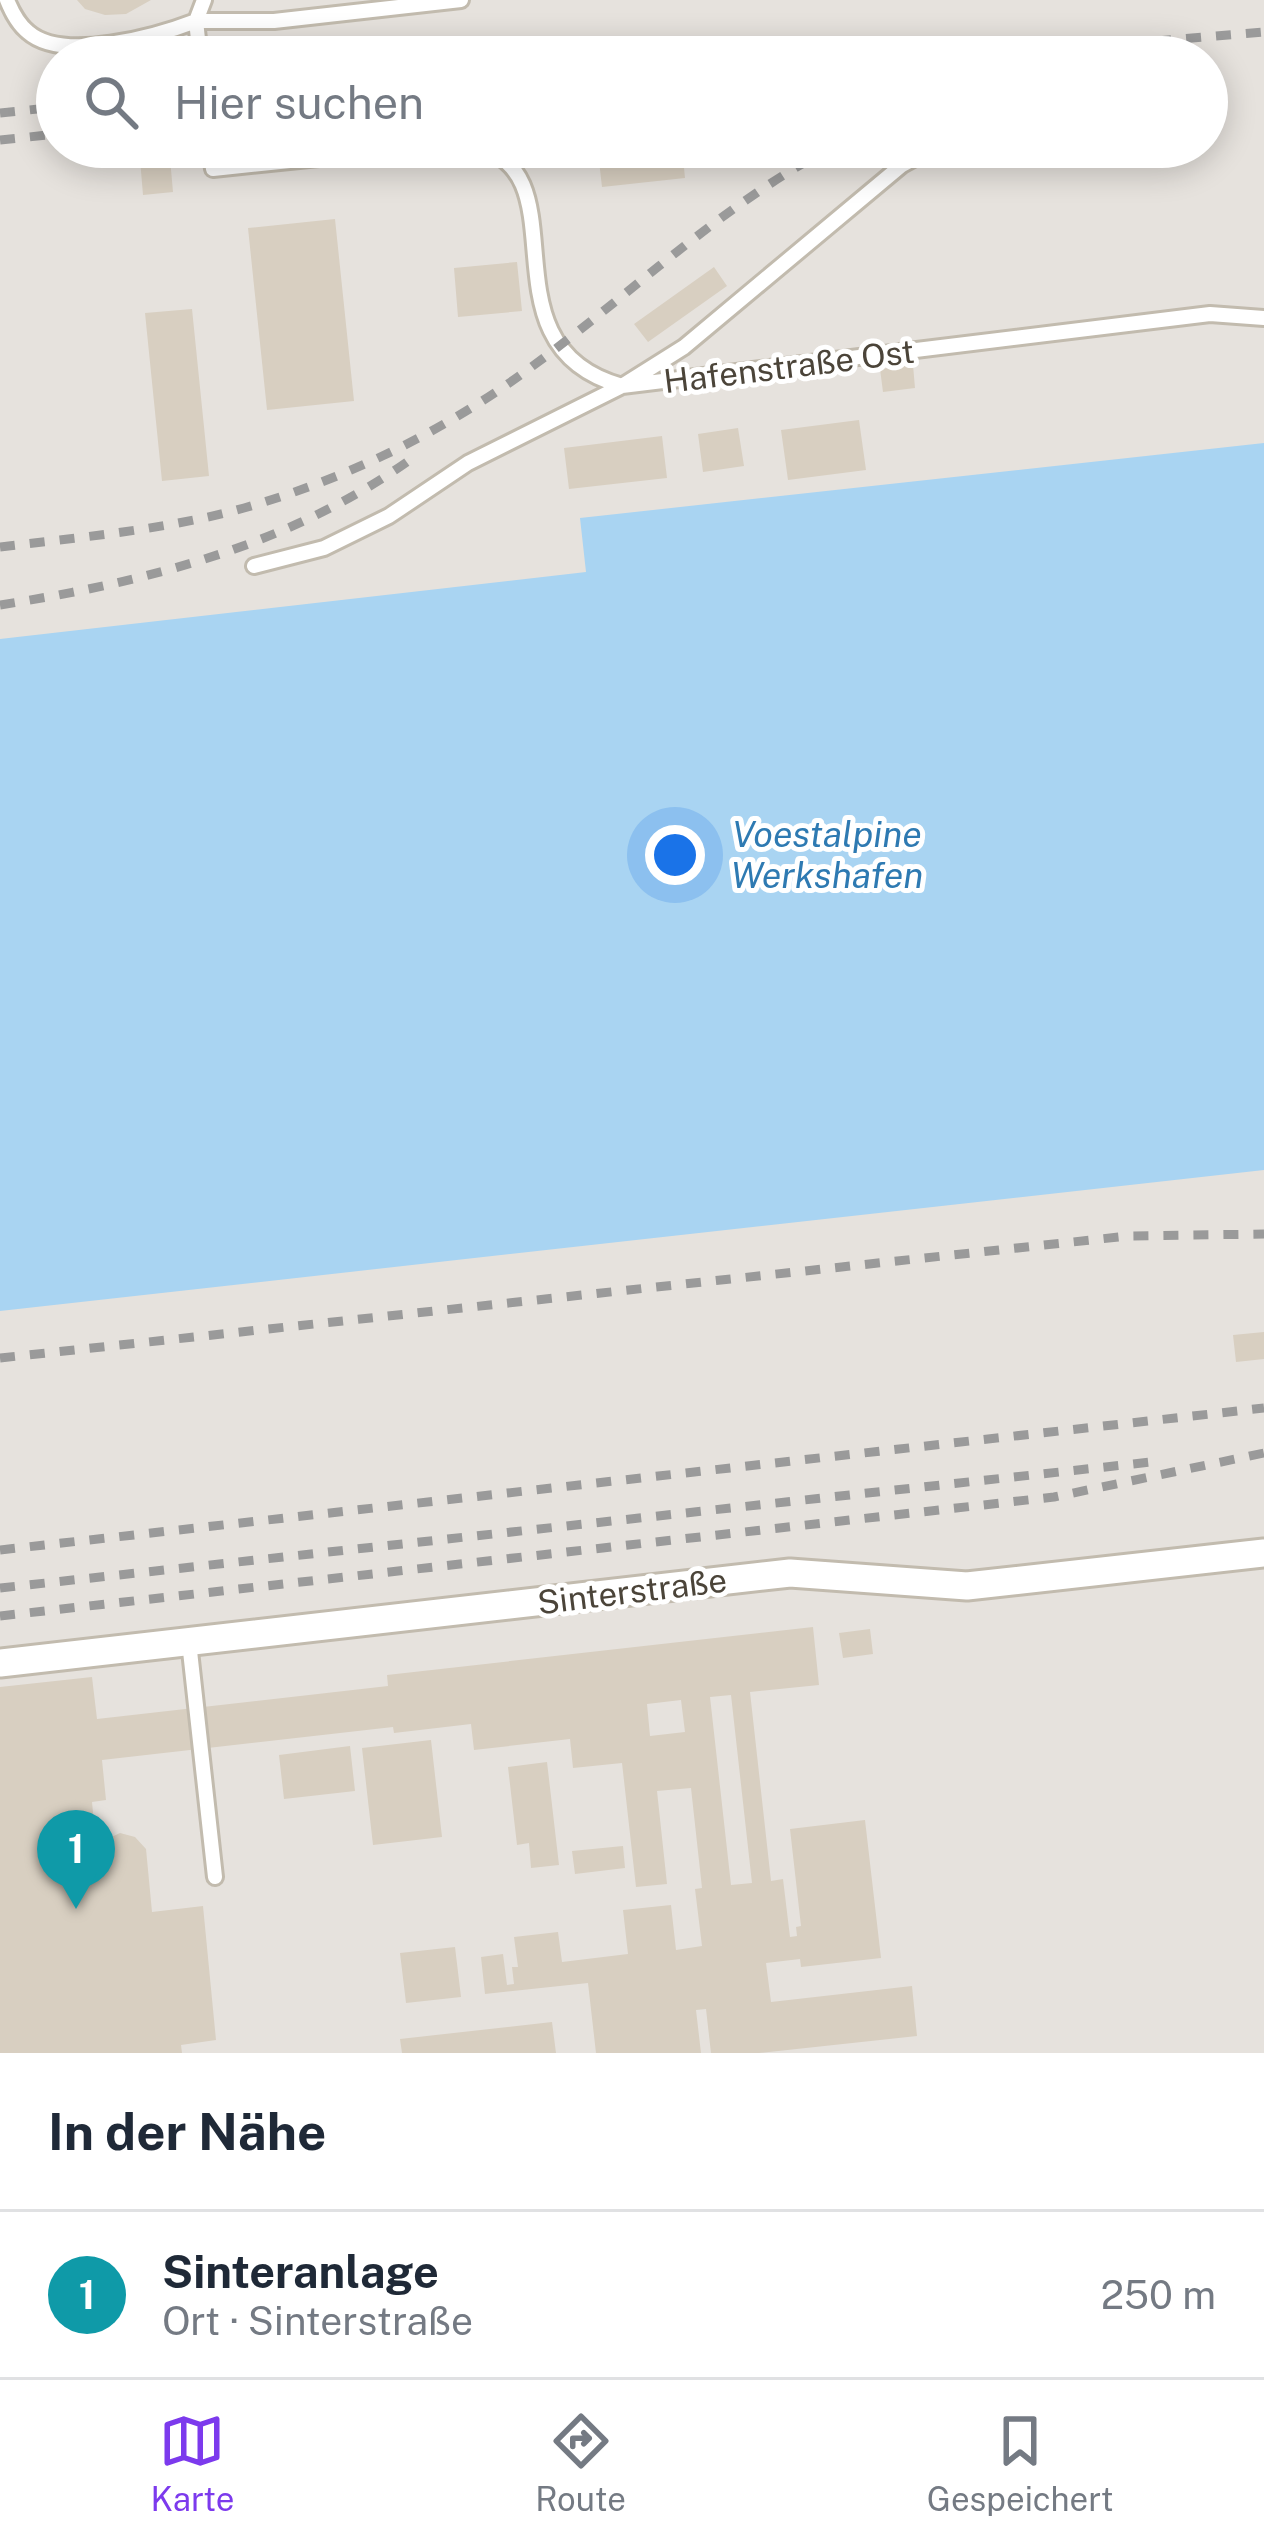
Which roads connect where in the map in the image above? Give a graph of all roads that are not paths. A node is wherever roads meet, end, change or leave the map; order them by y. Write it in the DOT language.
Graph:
graph roads {
  1 [pos="7,0"];
  2 [pos="204,0"];
  3 [pos="461,0"];
  4 [pos="385,5"];
  5 [pos="196,21"];
  6 [pos="36,36"];
  7 [pos="153,36"];
  8 [pos="198,36"];
  9 [pos="516,168"];
  10 [pos="898,168"];
  11 [pos="1264,318"];
  12 [pos="622,386"];
  13 [pos="254,566"];
  14 [pos="1264,1552"];
  15 [pos="189,1642"];
  16 [pos="0,1664"];
  17 [pos="215,1877"];
  1 -- 6 [label="lane"];
  2 -- 5 [label="lane"];
  3 -- 4 [label="lane"];
  4 -- 5 [label="lane"];
  5 -- 7 [label="lane"];
  5 -- 8 [label="lane"];
  9 -- 12 [label="lane, Hafenstraße Ost"];
  10 -- 12 [label="lane"];
  11 -- 12 [label="lane, Hafenstraße Ost"];
  12 -- 13 [label="lane"];
  14 -- 15 [label="street, Sinterstraße"];
  15 -- 16 [label="street, Sinterstraße"];
  15 -- 17 [label="lane"];
}
